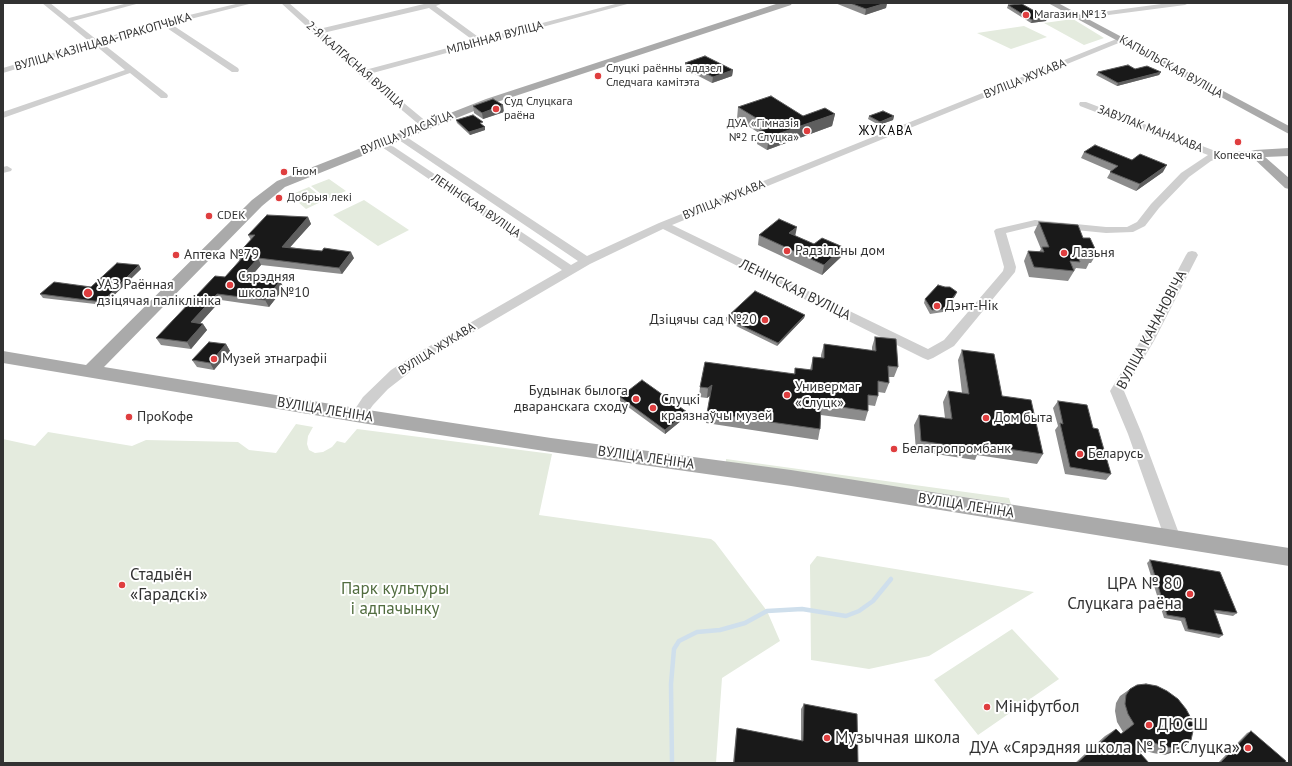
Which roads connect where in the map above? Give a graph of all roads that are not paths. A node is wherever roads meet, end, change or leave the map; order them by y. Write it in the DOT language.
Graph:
graph roads {
  1 [pos="46,3"];
  2 [pos="136,3"];
  3 [pos="249,3"];
  4 [pos="285,3"];
  5 [pos="439,3"];
  6 [pos="626,3"];
  7 [pos="788,3"];
  8 [pos="1052,3"];
  9 [pos="1141,3"];
  10 [pos="1185,3"];
  11 [pos="428,4"];
  12 [pos="1150,8"];
  13 [pos="1078,17"];
  14 [pos="68,20"];
  15 [pos="164,23"];
  16 [pos="317,32"];
  17 [pos="1122,40"];
  18 [pos="95,42"];
  19 [pos="480,42"];
  20 [pos="132,70"];
  21 [pos="235,70"];
  22 [pos="3,71"];
  23 [pos="364,73"];
  24 [pos="164,96"];
  25 [pos="1083,104"];
  26 [pos="3,115"];
  27 [pos="425,125"];
  28 [pos="1289,131"];
  29 [pos="399,136"];
  30 [pos="382,143"];
  31 [pos="1289,152"];
  32 [pos="1255,154"];
  33 [pos="1217,155"];
  34 [pos="1289,185"];
  35 [pos="663,225"];
  36 [pos="1192,255"];
  37 [pos="586,261"];
  38 [pos="570,270"];
  39 [pos="3,357"];
  40 [pos="91,370"];
  41 [pos="358,415"];
  42 [pos="1173,539"];
  43 [pos="1289,557"];
  1 -- 14 [label="street"];
  2 -- 14 [label="street"];
  3 -- 15 [label="street, ВУЛІЦА КАЗІНЦАВА-ПРАКОПЧЫКА"];
  4 -- 16 [label="street, 2-Я КАЛГАСНАЯ ВУЛІЦА"];
  5 -- 11 [label="street"];
  6 -- 19 [label="street, МЛЫННАЯ ВУЛІЦА"];
  7 -- 27 [label="main road, ВУЛІЦА УЛАСАЎЦА"];
  8 -- 13 [label="main road, КАПЫЛЬСКАЯ ВУЛІЦА"];
  9 -- 12 [label="street"];
  10 -- 12 [label="street"];
  11 -- 16 [label="street"];
  11 -- 19 [label="street"];
  12 -- 13 [label="street"];
  13 -- 17 [label="main road, КАПЫЛЬСКАЯ ВУЛІЦА"];
  14 -- 18 [label="street"];
  15 -- 18 [label="street, ВУЛІЦА КАЗІНЦАВА-ПРАКОПЧЫКА"];
  15 -- 21 [label="street"];
  16 -- 23 [label="street, 2-Я КАЛГАСНАЯ ВУЛІЦА"];
  17 -- 28 [label="main road, КАПЫЛЬСКАЯ ВУЛІЦА"];
  17 -- 35 [label="street, ВУЛІЦА ЖУКАВА"];
  18 -- 20 [label="street"];
  18 -- 22 [label="street, ВУЛІЦА КАЗІНЦАВА-ПРАКОПЧЫКА"];
  19 -- 23 [label="street, МЛЫННАЯ ВУЛІЦА"];
  20 -- 24 [label="street"];
  20 -- 26 [label="street"];
  23 -- 27 [label="street, 2-Я КАЛГАСНАЯ ВУЛІЦА"];
  25 -- 33 [label="street, ЗАВУЛАК МАНАХАВА"];
  27 -- 29 [label="main road, ВУЛІЦА УЛАСАЎЦА"];
  29 -- 30 [label="main road, ВУЛІЦА УЛАСАЎЦА"];
  29 -- 37 [label="street, ЛЕНІНСКАЯ ВУЛІЦА"];
  30 -- 38 [label="street, ЛЕНІНСКАЯ ВУЛІЦА"];
  30 -- 40 [label="main road, ВУЛІЦА УЛАСАЎЦА"];
  31 -- 32 [label="main road"];
  32 -- 33 [label="street"];
  32 -- 34 [label="main road"];
  33 -- 35 [label="street, ЛЕНІНСКАЯ ВУЛІЦА"];
  35 -- 37 [label="street, ВУЛІЦА ЖУКАВА"];
  36 -- 42 [label="street, ВУЛІЦА КАНАНОВІЧА"];
  37 -- 38 [label="street, ВУЛІЦА ЖУКАВА"];
  38 -- 41 [label="street, ВУЛІЦА ЖУКАВА"];
  39 -- 40 [label="main road, ВУЛІЦА ЛЕНІНА"];
  40 -- 41 [label="main road, ВУЛІЦА ЛЕНІНА"];
  41 -- 42 [label="main road, ВУЛІЦА ЛЕНІНА"];
  42 -- 43 [label="main road, ВУЛІЦА ЛЕНІНА"];
}
